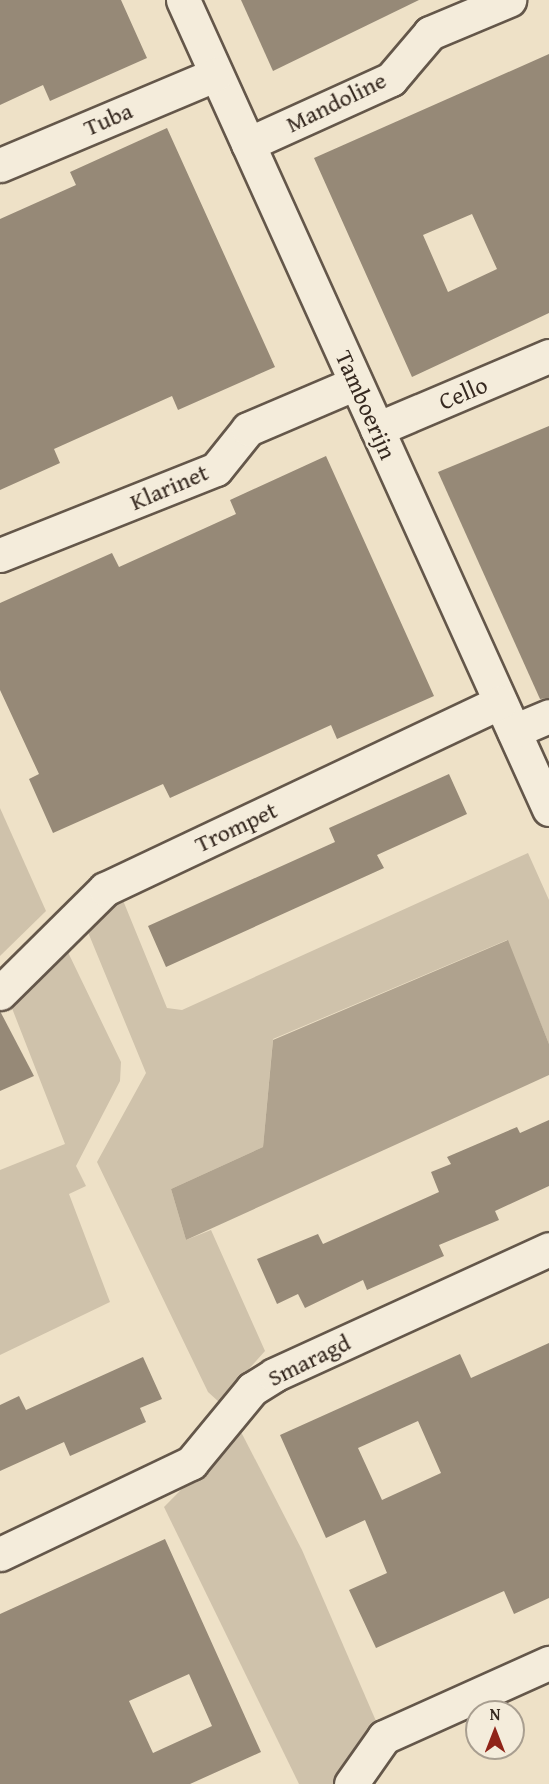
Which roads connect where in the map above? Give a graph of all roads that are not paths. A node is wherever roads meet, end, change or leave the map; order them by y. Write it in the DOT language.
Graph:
graph roads {
  1 [pos="183,0"];
  2 [pos="509,0"];
  3 [pos="216,74"];
  4 [pos="248,144"];
  5 [pos="0,165"];
  6 [pos="549,356"];
  7 [pos="356,383"];
  8 [pos="377,429"];
  9 [pos="0,555"];
  10 [pos="501,702"];
  11 [pos="549,716"];
  12 [pos="514,732"];
  13 [pos="549,810"];
  14 [pos="0,993"];
  15 [pos="549,1249"];
  16 [pos="0,1554"];
  17 [pos="549,1663"];
  18 [pos="351,1784"];
  1 -- 3 [label="street, Tamboerijn"];
  2 -- 4 [label="street, Mandoline"];
  3 -- 4 [label="street, Tamboerijn"];
  3 -- 5 [label="street, Tuba"];
  4 -- 7 [label="street, Tamboerijn"];
  6 -- 8 [label="street, Cello"];
  7 -- 8 [label="street, Tamboerijn"];
  7 -- 9 [label="street, Klarinet"];
  8 -- 10 [label="street, Tamboerijn"];
  10 -- 12 [label="street, Tamboerijn"];
  10 -- 14 [label="street, Trompet"];
  11 -- 12 [label="street"];
  12 -- 13 [label="street, Tamboerijn"];
  15 -- 16 [label="street, Smaragd"];
  17 -- 18 [label="street"];
}
